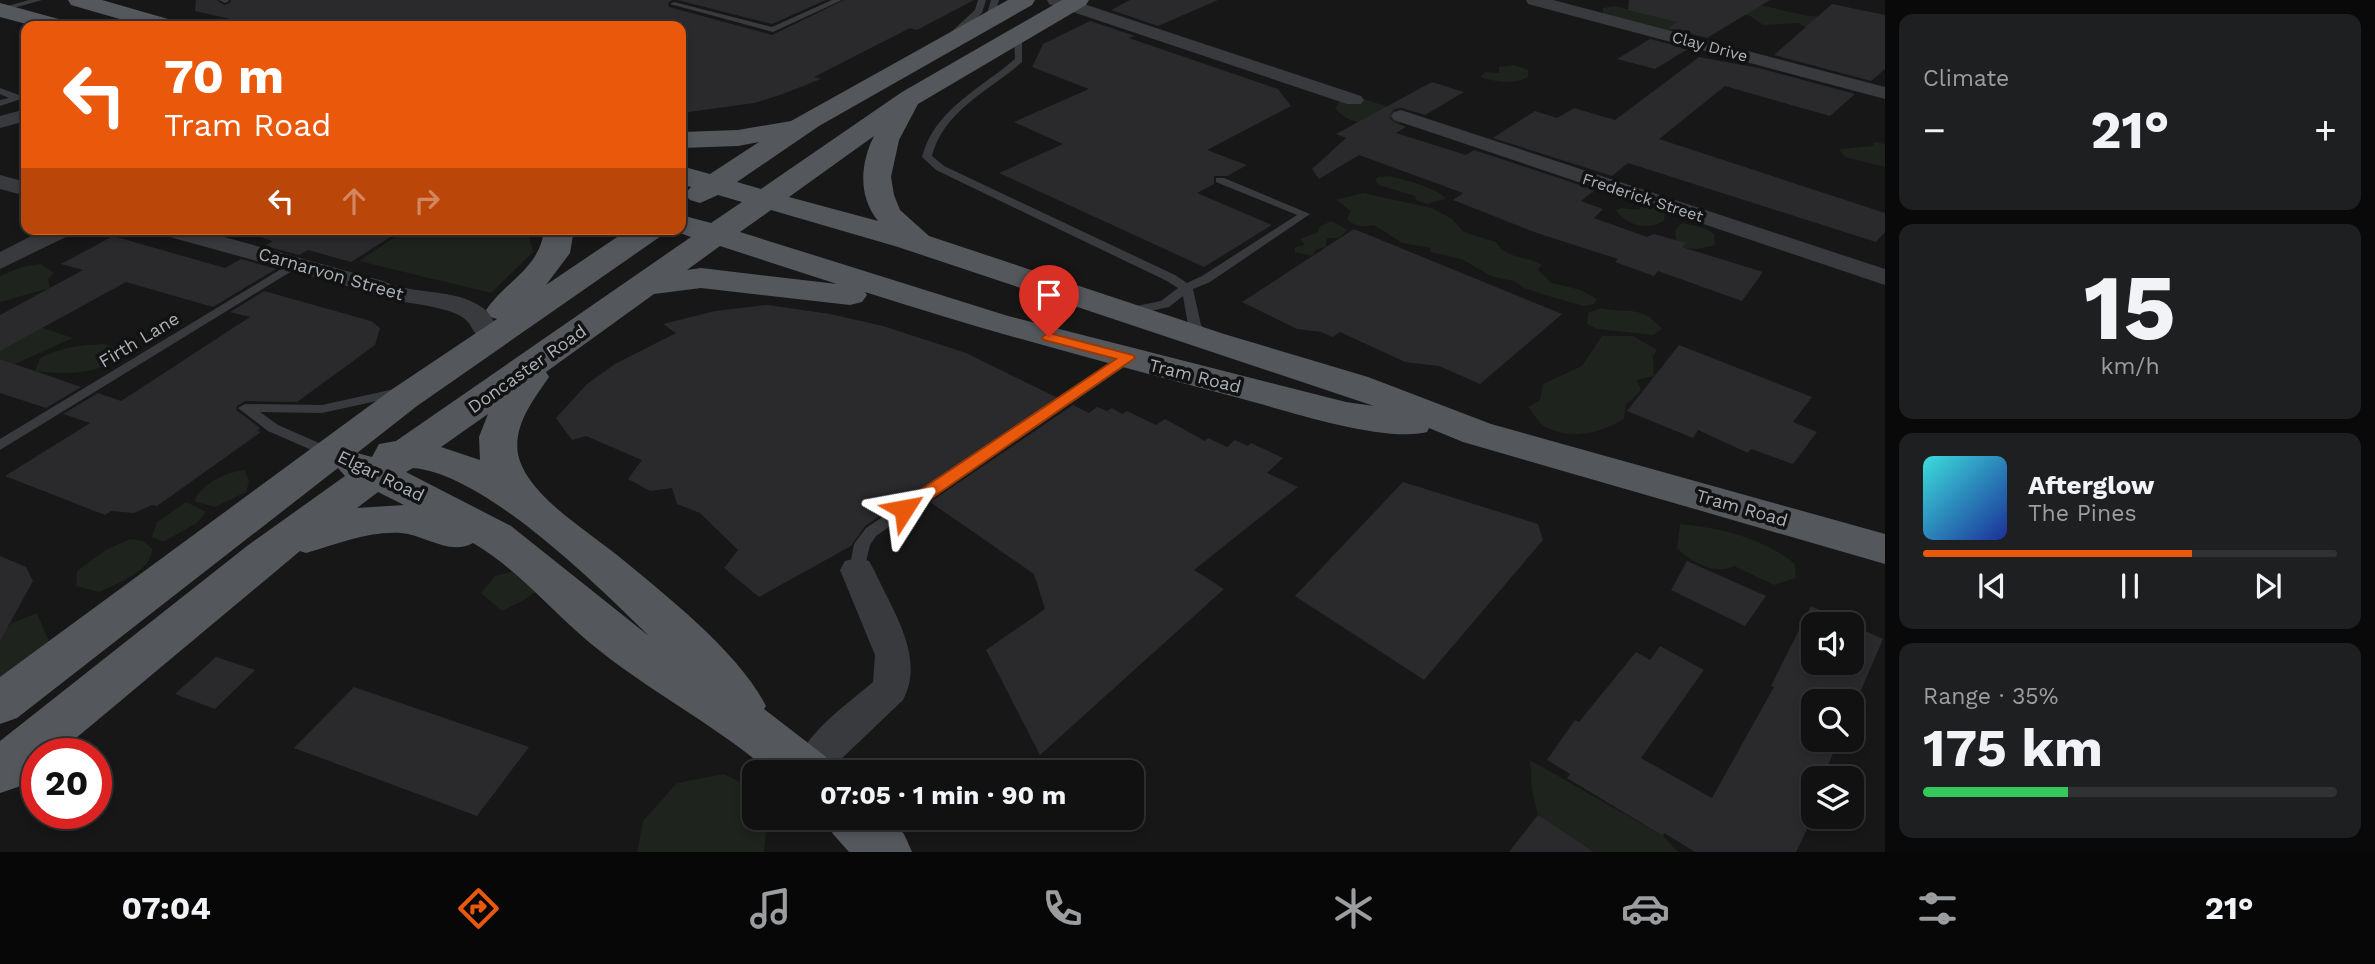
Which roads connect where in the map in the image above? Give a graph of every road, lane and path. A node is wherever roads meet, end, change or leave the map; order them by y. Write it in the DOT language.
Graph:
graph roads {
  1 [pos="38,0"];
  2 [pos="79,0"];
  3 [pos="681,0"];
  4 [pos="838,0"];
  5 [pos="1024,0"];
  6 [pos="1534,0"];
  7 [pos="1068,1"];
  8 [pos="989,6"];
  9 [pos="0,10"];
  10 [pos="40,21"];
  11 [pos="150,21"];
  12 [pos="1018,35"];
  13 [pos="0,91"];
  14 [pos="1885,93"];
  15 [pos="911,97"];
  16 [pos="1354,100"];
  17 [pos="0,103"];
  18 [pos="21,116"];
  19 [pos="1401,116"];
  20 [pos="810,120"];
  21 [pos="0,122"];
  22 [pos="686,140"];
  23 [pos="686,176"];
  24 [pos="1220,180"];
  25 [pos="0,182"];
  26 [pos="714,184"];
  27 [pos="21,188"];
  28 [pos="767,199"];
  29 [pos="686,204"];
  30 [pos="686,226"];
  31 [pos="52,235"];
  32 [pos="189,235"];
  33 [pos="558,235"];
  34 [pos="641,235"];
  35 [pos="717,235"];
  36 [pos="931,247"];
  37 [pos="0,262"];
  38 [pos="296,264"];
  39 [pos="1885,278"];
  40 [pos="646,286"];
  41 [pos="1185,288"];
  42 [pos="1122,310"];
  43 [pos="996,323"];
  44 [pos="1212,341"];
  45 [pos="478,342"];
  46 [pos="555,349"];
  47 [pos="1128,358"];
  48 [pos="421,387"];
  49 [pos="1477,433"];
  50 [pos="0,445"];
  51 [pos="330,453"];
  52 [pos="392,464"];
  53 [pos="524,501"];
  54 [pos="1885,549"];
  55 [pos="262,557"];
  56 [pos="857,570"];
  57 [pos="542,572"];
  58 [pos="0,704"];
  59 [pos="839,735"];
  60 [pos="779,748"];
  61 [pos="818,760"];
  62 [pos="0,771"];
  63 [pos="864,830"];
  64 [pos="884,852"];
  1 -- 9 [label="lane"];
  2 -- 11 [label="main road"];
  3 -- 4 [label="lane"];
  5 -- 8 [label="main road"];
  6 -- 14 [label="street, Clay Drive"];
  7 -- 12 [label="main road, Doncaster Road"];
  7 -- 16 [label="street"];
  8 -- 20 [label="main road"];
  9 -- 10 [label="main road"];
  12 -- 15 [label="main road, Doncaster Road"];
  12 -- 41 [label="lane"];
  13 -- 17 [label="lane"];
  15 -- 28 [label="main road, Doncaster Road"];
  15 -- 36 [label="main road"];
  18 -- 21 [label="street"];
  19 -- 39 [label="street, Frederick Street"];
  20 -- 22 [label="main road"];
  20 -- 26 [label="main road"];
  23 -- 26 [label="main road, Tram Road"];
  24 -- 41 [label="lane"];
  25 -- 27 [label="street"];
  26 -- 28 [label="main road, Tram Road"];
  26 -- 29 [label="main road"];
  28 -- 35 [label="main road, Doncaster Road"];
  28 -- 36 [label="main road, Tram Road"];
  30 -- 35 [label="main road, Tram Road"];
  31 -- 37 [label="street"];
  32 -- 38 [label="street, Carnarvon Street"];
  33 -- 45 [label="main road"];
  34 -- 45 [label="main road"];
  35 -- 40 [label="main road, Doncaster Road"];
  35 -- 43 [label="main road, Tram Road"];
  36 -- 42 [label="main road, Tram Road"];
  38 -- 45 [label="street, Carnarvon Street"];
  38 -- 50 [label="lane, Firth Lane"];
  40 -- 43 [label="main road"];
  40 -- 46 [label="main road, Doncaster Road"];
  41 -- 42 [label="lane"];
  41 -- 44 [label="lane"];
  42 -- 44 [label="main road, Tram Road"];
  43 -- 47 [label="main road, Tram Road"];
  44 -- 49 [label="main road, Tram Road"];
  45 -- 48 [label="main road"];
  46 -- 52 [label="main road, Doncaster Road"];
  46 -- 53 [label="main road"];
  47 -- 49 [label="main road, Tram Road"];
  47 -- 56 [label="lane"];
  48 -- 51 [label="main road"];
  48 -- 51 [label="lane"];
  49 -- 54 [label="main road, Tram Road"];
  51 -- 52 [label="main road, Elgar Road"];
  51 -- 58 [label="main road"];
  52 -- 53 [label="main road, Elgar Road"];
  52 -- 55 [label="main road, Doncaster Road"];
  52 -- 57 [label="main road, Elgar Road"];
  53 -- 60 [label="main road, Elgar Road"];
  55 -- 57 [label="main road"];
  55 -- 62 [label="main road, Doncaster Road"];
  56 -- 59 [label="street"];
  57 -- 60 [label="main road, Elgar Road"];
  59 -- 60 [label="street"];
  59 -- 61 [label="street"];
  63 -- 64 [label="main road"];
}
